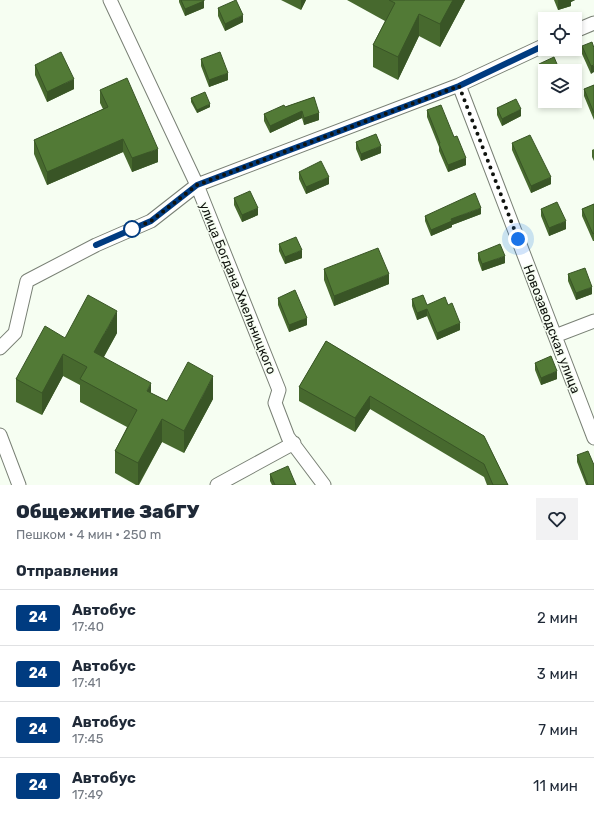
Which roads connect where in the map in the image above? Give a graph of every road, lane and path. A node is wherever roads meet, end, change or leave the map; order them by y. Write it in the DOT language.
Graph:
graph roads {
  1 [pos="110,0"];
  2 [pos="594,23"];
  3 [pos="582,28"];
  4 [pos="538,48"];
  5 [pos="459,86"];
  6 [pos="197,185"];
  7 [pos="594,321"];
  8 [pos="555,336"];
  9 [pos="0,348"];
  10 [pos="0,435"];
  11 [pos="594,438"];
  12 [pos="294,443"];
  13 [pos="18,485"];
  14 [pos="217,485"];
  15 [pos="324,485"];
  1 -- 6 [label="street, улица Богдана Хмельницкого"];
  2 -- 3 [label="street"];
  4 -- 5 [label="street"];
  5 -- 6 [label="street"];
  5 -- 8 [label="street, Новозаводская улица"];
  6 -- 9 [label="street"];
  6 -- 12 [label="street, улица Богдана Хмельницкого"];
  7 -- 8 [label="street"];
  8 -- 11 [label="street, Новозаводская улица"];
  10 -- 13 [label="street"];
  12 -- 14 [label="street"];
  12 -- 15 [label="street, улица Богдана Хмельницкого"];
}
